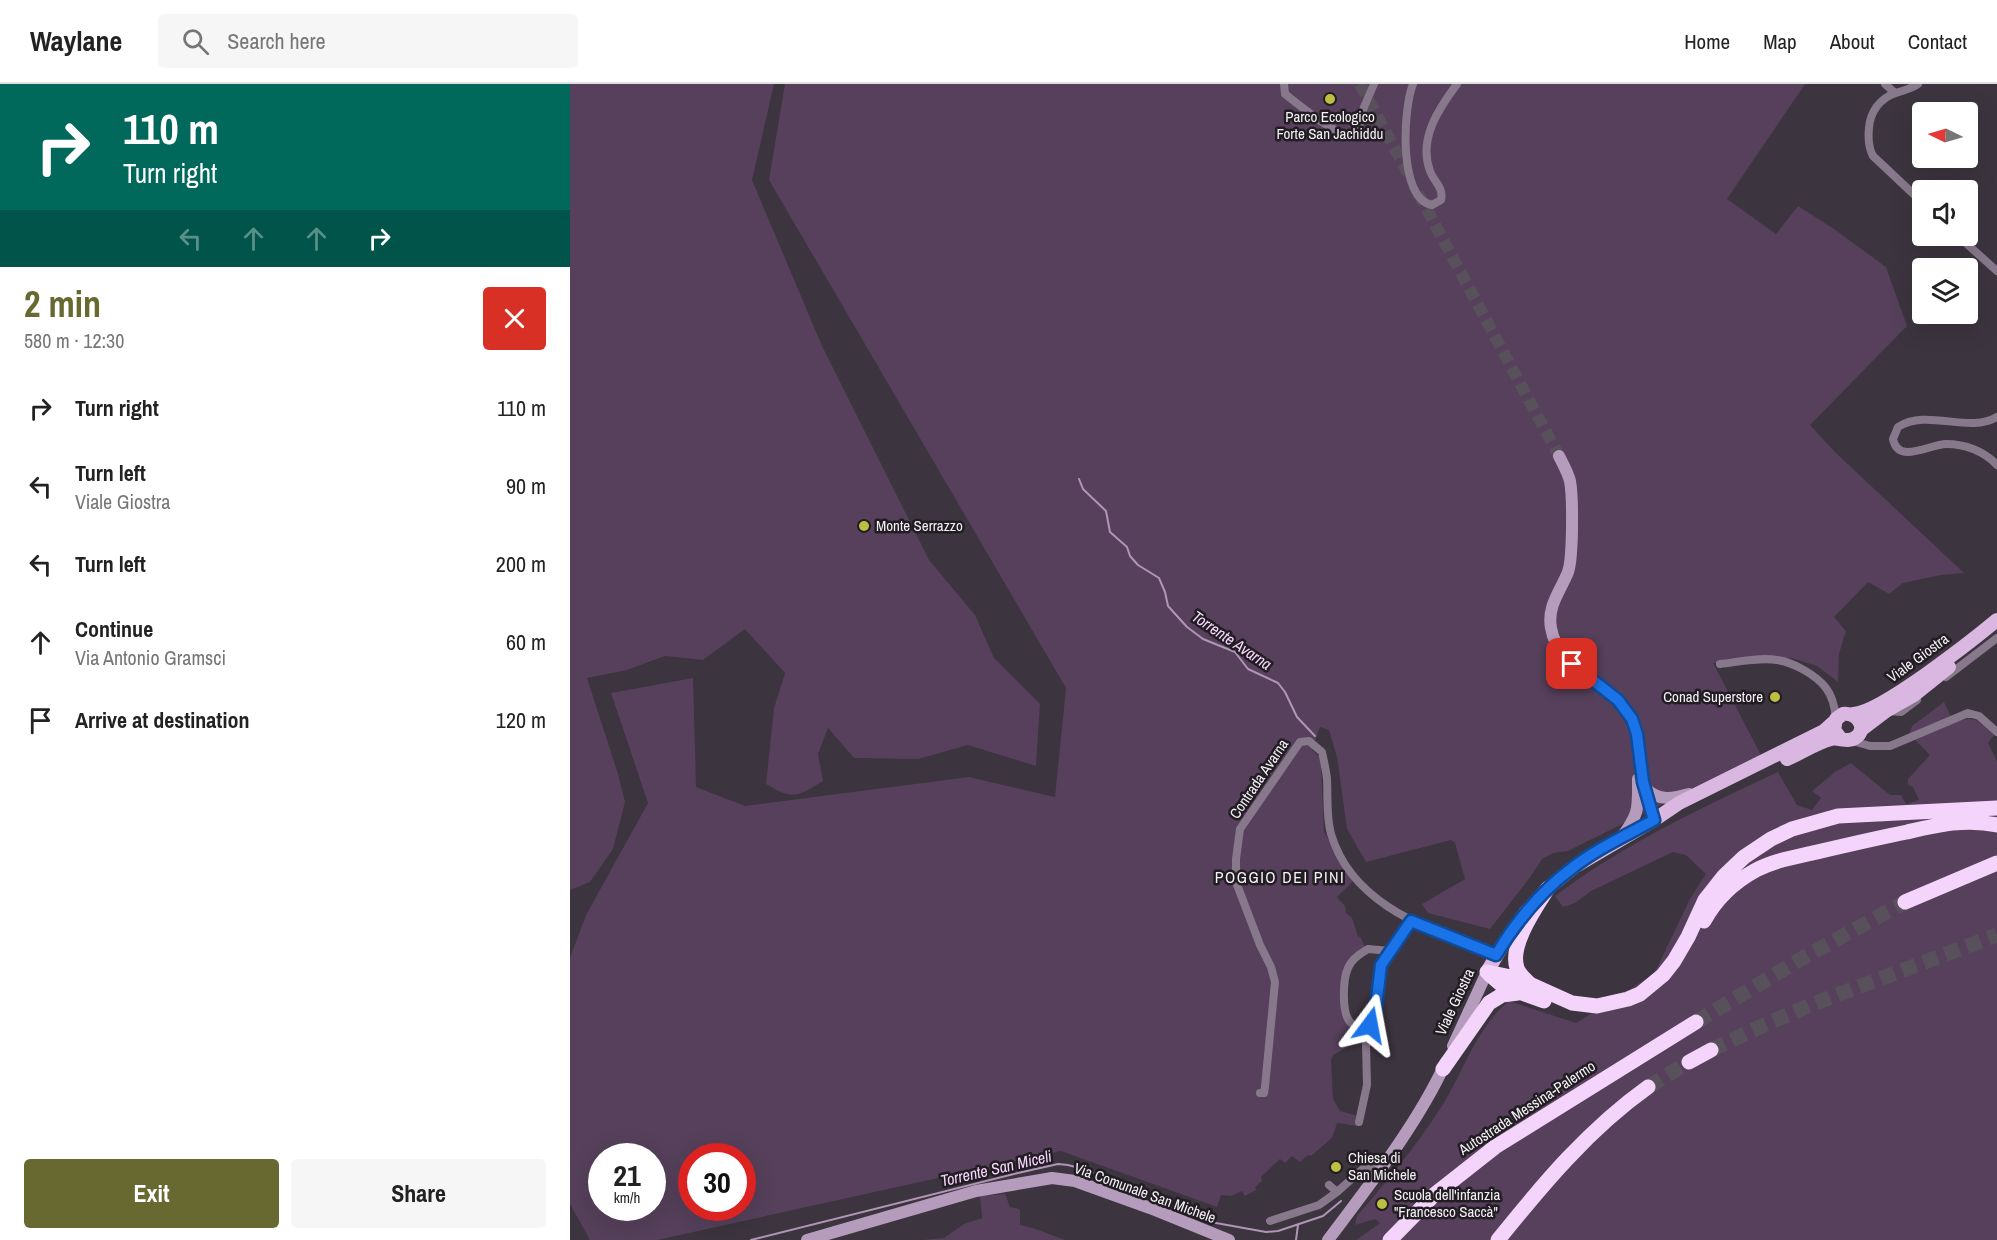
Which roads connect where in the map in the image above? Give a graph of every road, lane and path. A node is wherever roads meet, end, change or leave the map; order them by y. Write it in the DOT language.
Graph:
graph roads {
  1 [pos="1284,84"];
  2 [pos="1374,84"];
  3 [pos="1413,84"];
  4 [pos="1457,84"];
  5 [pos="1885,84"];
  6 [pos="1918,84"];
  7 [pos="1895,93"];
  8 [pos="1912,193"];
  9 [pos="1969,246"];
  10 [pos="1997,271"];
  11 [pos="1997,417"];
  12 [pos="1559,456"];
  13 [pos="1997,465"];
  14 [pos="1997,620"];
  15 [pos="1997,629"];
  16 [pos="1997,638"];
  17 [pos="1720,664"];
  18 [pos="1832,699"];
  19 [pos="1886,711"];
  20 [pos="1843,717"];
  21 [pos="1997,732"];
  22 [pos="1852,735"];
  23 [pos="1713,786"];
  24 [pos="1642,794"];
  25 [pos="1997,808"];
  26 [pos="1654,820"];
  27 [pos="1993,824"];
  28 [pos="1621,838"];
  29 [pos="1997,853"];
  30 [pos="1997,863"];
  31 [pos="1968,870"];
  32 [pos="1548,888"];
  33 [pos="1909,901"];
  34 [pos="1411,921"];
  35 [pos="1691,938"];
  36 [pos="1390,951"];
  37 [pos="1496,955"];
  38 [pos="1487,972"];
  39 [pos="1529,989"];
  40 [pos="1696,1022"];
  41 [pos="1368,1030"];
  42 [pos="1711,1050"];
  43 [pos="1689,1062"];
  44 [pos="1443,1069"];
  45 [pos="1648,1087"];
  46 [pos="1260,1093"];
  47 [pos="1359,1122"];
  48 [pos="1382,1166"];
  49 [pos="1329,1185"];
  50 [pos="1337,1192"];
  51 [pos="1270,1221"];
  52 [pos="807,1240"];
  53 [pos="1229,1240"];
  54 [pos="1328,1240"];
  55 [pos="1390,1240"];
  56 [pos="1498,1240"];
  1 -- 2 [label="street"];
  3 -- 4 [label="street"];
  5 -- 7 [label="street"];
  6 -- 7 [label="street"];
  7 -- 8 [label="street"];
  9 -- 10 [label="street"];
  11 -- 13 [label="street"];
  12 -- 24 [label="street"];
  14 -- 20 [label="main road, Viale Giostra"];
  15 -- 19 [label="main road, Viale Giostra"];
  16 -- 19 [label="street"];
  17 -- 18 [label="street"];
  18 -- 20 [label="street"];
  18 -- 20 [label="street"];
  19 -- 22 [label="main road, Viale Giostra"];
  20 -- 22 [label="main road"];
  20 -- 22 [label="main road"];
  20 -- 23 [label="main road, Viale Giostra"];
  21 -- 22 [label="street"];
  22 -- 26 [label="main road, Viale Giostra"];
  23 -- 24 [label="street"];
  23 -- 26 [label="main road, Viale Giostra"];
  24 -- 26 [label="street"];
  24 -- 28 [label="street"];
  25 -- 35 [label="highway"];
  26 -- 28 [label="main road, Viale Giostra"];
  27 -- 35 [label="highway"];
  28 -- 32 [label="main road, Viale Giostra"];
  29 -- 31 [label="highway"];
  30 -- 31 [label="highway"];
  31 -- 33 [label="highway"];
  32 -- 37 [label="main road, Viale Giostra"];
  32 -- 39 [label="highway"];
  34 -- 36 [label="street"];
  34 -- 37 [label="street"];
  34 -- 46 [label="street, Contrada Avarna"];
  35 -- 39 [label="highway"];
  36 -- 41 [label="street"];
  36 -- 41 [label="street"];
  37 -- 38 [label="main road, Viale Giostra"];
  38 -- 39 [label="highway"];
  38 -- 44 [label="street, Viale Giostra"];
  39 -- 44 [label="highway"];
  40 -- 55 [label="highway, Autostrada Messina-Palermo"];
  41 -- 47 [label="street"];
  42 -- 43 [label="highway"];
  44 -- 48 [label="street, Viale Giostra"];
  45 -- 56 [label="highway"];
  48 -- 50 [label="street"];
  48 -- 54 [label="street, Viale Giostra"];
  49 -- 50 [label="street"];
  50 -- 51 [label="street"];
  52 -- 53 [label="street, Via Comunale San Michele"];
}
